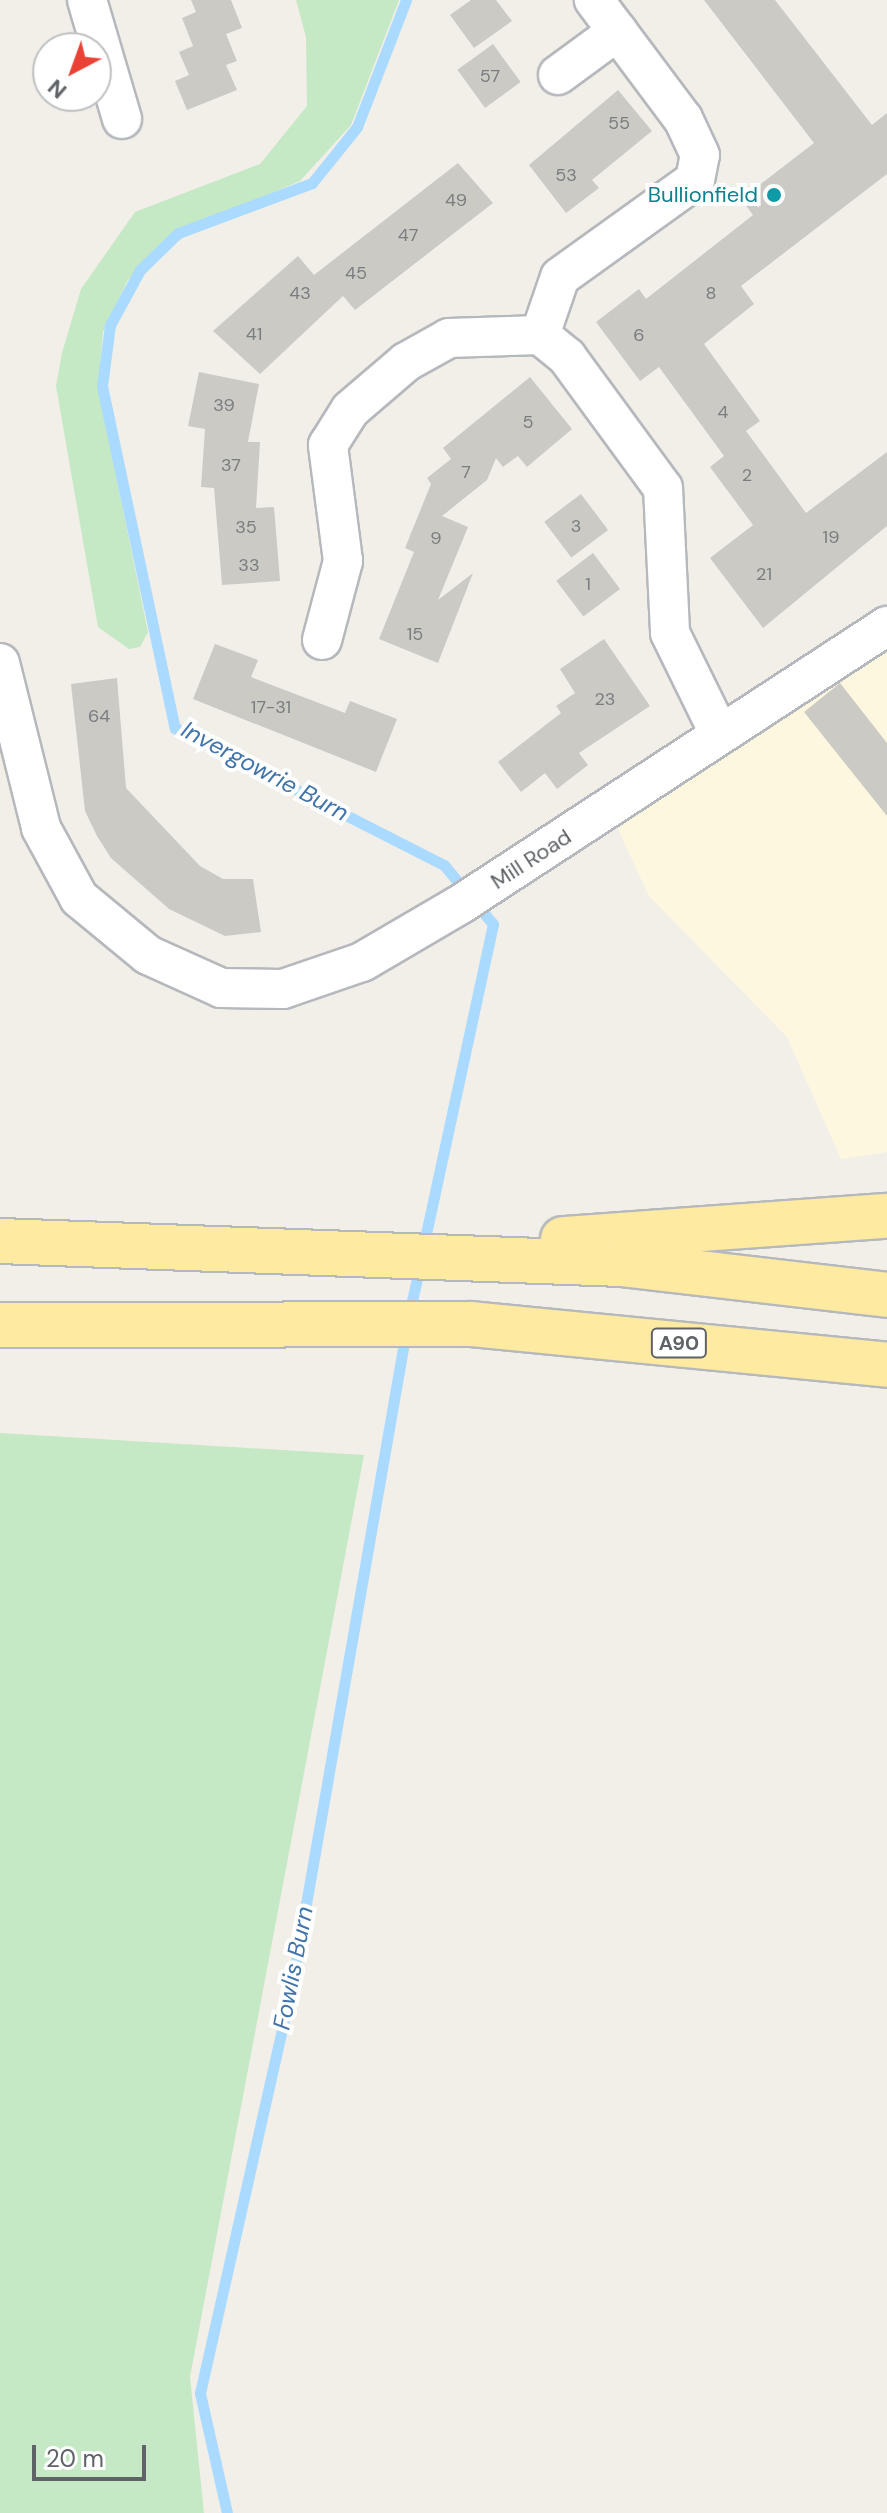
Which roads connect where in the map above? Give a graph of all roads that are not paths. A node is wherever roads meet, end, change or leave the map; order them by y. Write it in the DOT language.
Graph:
graph roads {
  1 [pos="87,0"];
  2 [pos="594,0"];
  3 [pos="618,31"];
  4 [pos="558,75"];
  5 [pos="122,119"];
  6 [pos="540,335"];
  7 [pos="887,626"];
  8 [pos="322,640"];
  9 [pos="0,663"];
  10 [pos="719,733"];
  11 [pos="887,1216"];
  12 [pos="0,1241"];
  13 [pos="472,1252"];
  14 [pos="887,1295"];
  15 [pos="0,1325"];
  16 [pos="887,1365"];
  1 -- 5 [label="street"];
  2 -- 3 [label="street"];
  3 -- 4 [label="street"];
  3 -- 6 [label="street"];
  6 -- 8 [label="street"];
  6 -- 10 [label="street"];
  7 -- 10 [label="street, Mill Road"];
  9 -- 10 [label="street, Mill Road"];
  11 -- 13 [label="highway"];
  12 -- 13 [label="highway"];
  13 -- 14 [label="highway"];
  15 -- 16 [label="highway, A90"];
}
